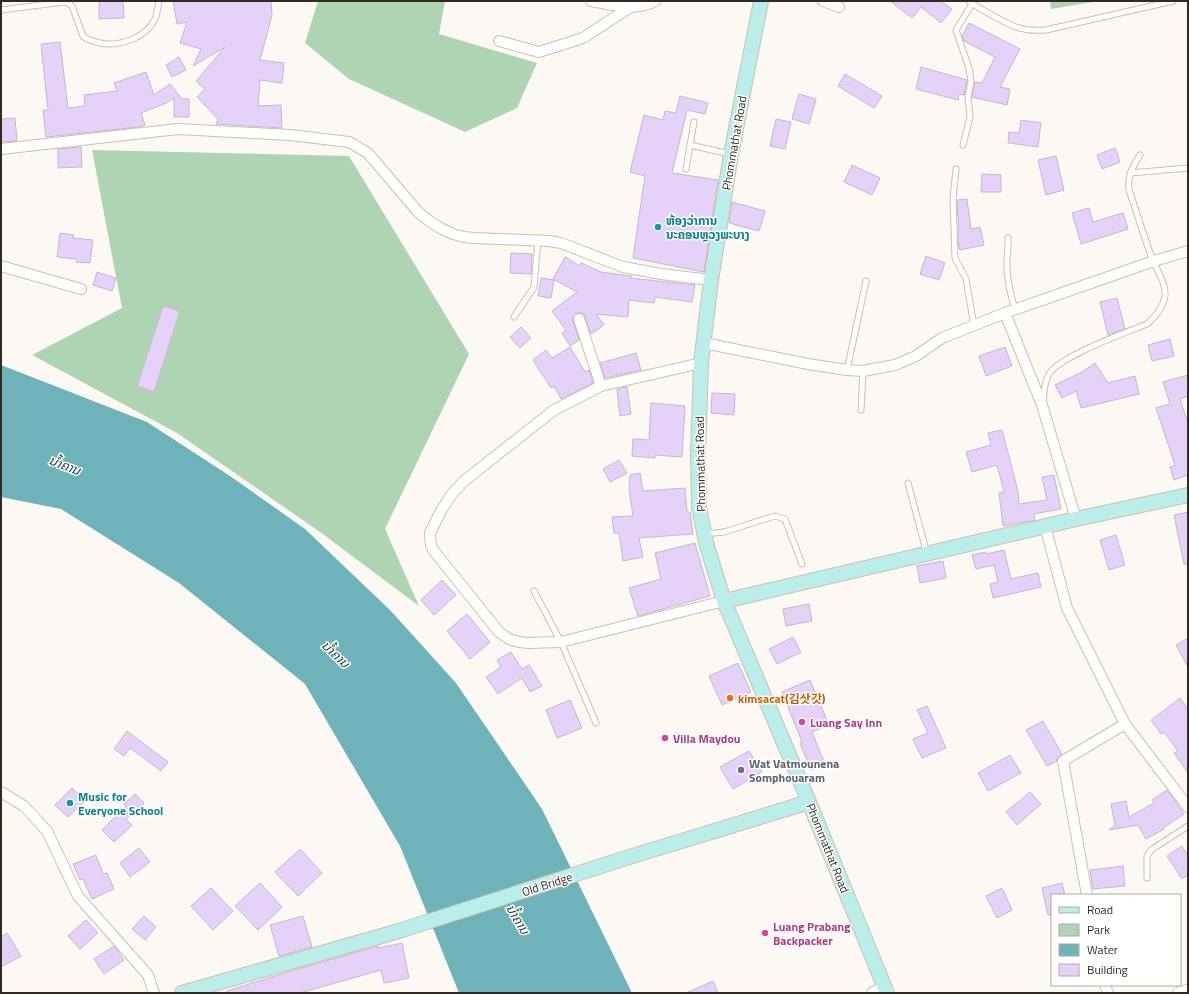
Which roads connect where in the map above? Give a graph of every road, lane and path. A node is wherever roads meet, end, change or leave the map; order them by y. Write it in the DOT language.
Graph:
graph roads {
  1 [pos="159,1"];
  2 [pos="591,1"];
  3 [pos="655,1"];
  4 [pos="761,1"];
  5 [pos="823,1"];
  6 [pos="1173,1"];
  7 [pos="970,2"];
  8 [pos="839,7"];
  9 [pos="629,8"];
  10 [pos="1,10"];
  11 [pos="499,41"];
  12 [pos="694,122"];
  13 [pos="963,144"];
  14 [pos="690,145"];
  15 [pos="1,149"];
  16 [pos="731,154"];
  17 [pos="1140,154"];
  18 [pos="1188,168"];
  19 [pos="686,169"];
  20 [pos="956,169"];
  21 [pos="1130,173"];
  22 [pos="1008,238"];
  23 [pos="538,240"];
  24 [pos="1188,251"];
  25 [pos="1154,262"];
  26 [pos="1,266"];
  27 [pos="711,280"];
  28 [pos="866,281"];
  29 [pos="80,289"];
  30 [pos="1010,312"];
  31 [pos="514,317"];
  32 [pos="580,319"];
  33 [pos="974,326"];
  34 [pos="704,343"];
  35 [pos="701,363"];
  36 [pos="847,370"];
  37 [pos="863,371"];
  38 [pos="601,386"];
  39 [pos="1042,404"];
  40 [pos="861,410"];
  41 [pos="908,483"];
  42 [pos="1188,496"];
  43 [pos="1076,519"];
  44 [pos="1045,526"];
  45 [pos="704,534"];
  46 [pos="927,554"];
  47 [pos="802,564"];
  48 [pos="534,591"];
  49 [pos="724,601"];
  50 [pos="561,642"];
  51 [pos="596,723"];
  52 [pos="1125,724"];
  53 [pos="1,792"];
  54 [pos="809,802"];
  55 [pos="1188,807"];
  56 [pos="1188,826"];
  57 [pos="1147,878"];
  58 [pos="1086,894"];
  59 [pos="881,991"];
  60 [pos="154,993"];
  61 [pos="182,993"];
  1 -- 10 [label="lane"];
  2 -- 9 [label="street"];
  3 -- 9 [label="street"];
  4 -- 16 [label="street, Phommathat Road"];
  5 -- 8 [label="street"];
  6 -- 7 [label="lane"];
  7 -- 13 [label="lane"];
  9 -- 11 [label="street"];
  12 -- 14 [label="lane"];
  14 -- 16 [label="lane"];
  14 -- 19 [label="lane"];
  15 -- 23 [label="street"];
  16 -- 27 [label="street, Phommathat Road"];
  17 -- 21 [label="lane"];
  18 -- 21 [label="lane"];
  20 -- 33 [label="lane"];
  21 -- 25 [label="lane"];
  22 -- 30 [label="lane"];
  23 -- 27 [label="street"];
  23 -- 31 [label="lane"];
  24 -- 25 [label="street"];
  25 -- 30 [label="street"];
  25 -- 39 [label="lane"];
  26 -- 29 [label="street"];
  27 -- 34 [label="street, Phommathat Road"];
  28 -- 36 [label="lane"];
  30 -- 33 [label="street"];
  30 -- 39 [label="street"];
  32 -- 38 [label="street"];
  33 -- 37 [label="street"];
  34 -- 35 [label="street, Phommathat Road"];
  34 -- 36 [label="street"];
  35 -- 38 [label="street"];
  35 -- 45 [label="street, Phommathat Road"];
  36 -- 37 [label="street"];
  37 -- 40 [label="lane"];
  38 -- 50 [label="street"];
  39 -- 43 [label="street"];
  41 -- 46 [label="lane"];
  42 -- 43 [label="street"];
  43 -- 44 [label="street"];
  44 -- 46 [label="street"];
  44 -- 52 [label="street"];
  45 -- 47 [label="lane"];
  45 -- 49 [label="street, Phommathat Road"];
  46 -- 49 [label="street"];
  48 -- 50 [label="lane"];
  49 -- 50 [label="street"];
  49 -- 54 [label="street, Phommathat Road"];
  50 -- 51 [label="lane"];
  52 -- 55 [label="street"];
  52 -- 58 [label="street"];
  53 -- 60 [label="street"];
  54 -- 59 [label="street, Phommathat Road"];
  54 -- 61 [label="street, Old Bridge"];
  56 -- 57 [label="lane"];
}
